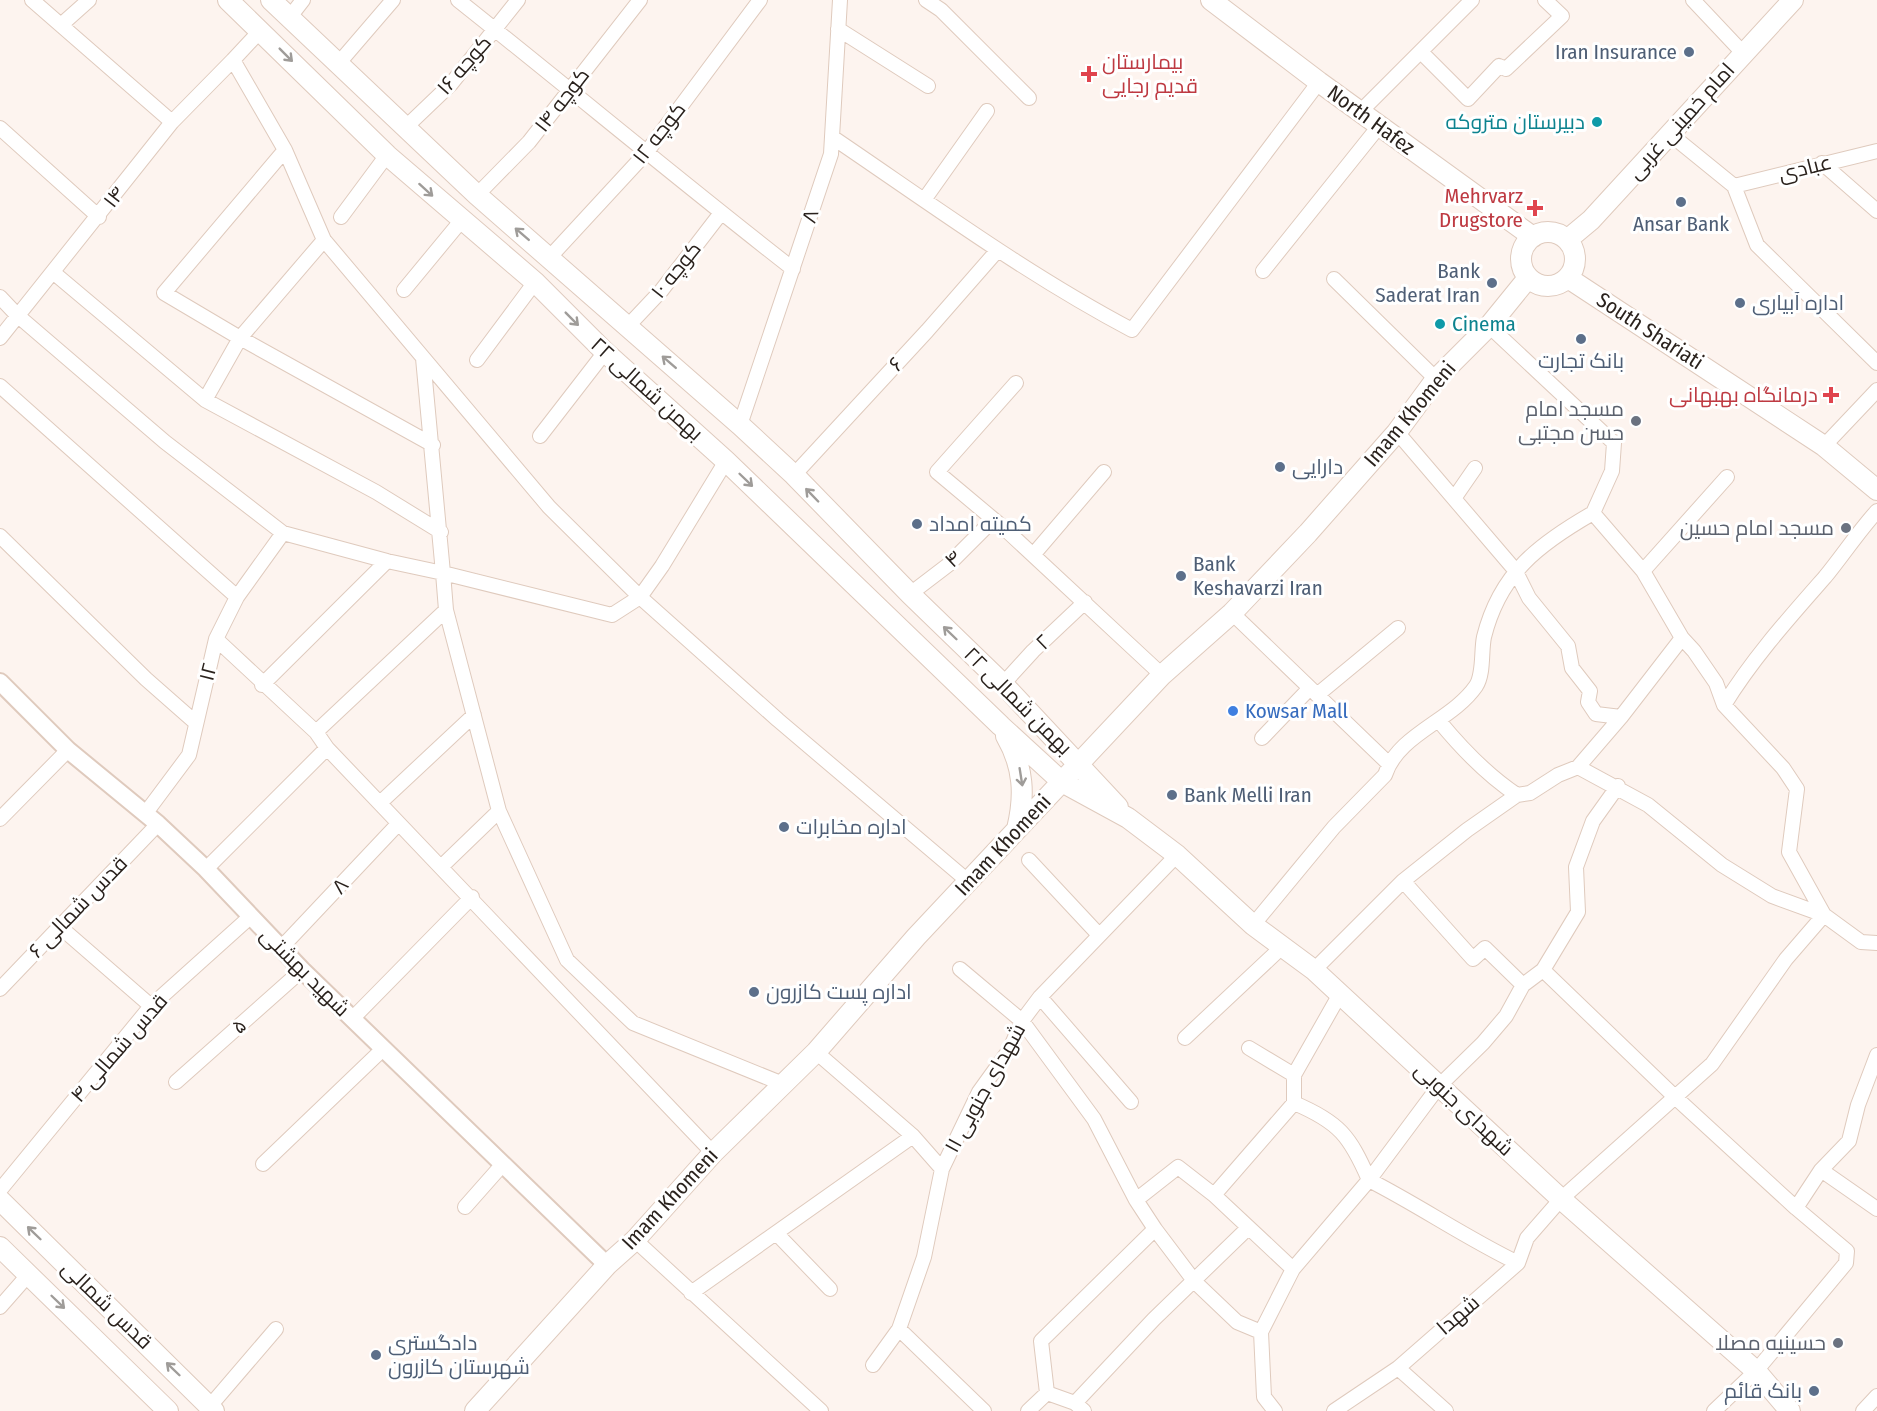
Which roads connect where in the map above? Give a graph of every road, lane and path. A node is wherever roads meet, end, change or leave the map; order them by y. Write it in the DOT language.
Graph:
graph roads {
  1 [pos="32,0"];
  2 [pos="89,0"];
  3 [pos="228,0"];
  4 [pos="272,0"];
  5 [pos="303,0"];
  6 [pos="393,0"];
  7 [pos="458,0"];
  8 [pos="518,0"];
  9 [pos="640,0"];
  10 [pos="760,0"];
  11 [pos="840,0"];
  12 [pos="926,0"];
  13 [pos="1211,0"];
  14 [pos="1472,0"];
  15 [pos="1545,0"];
  16 [pos="1793,0"];
  17 [pos="1699,2"];
  18 [pos="288,18"];
  19 [pos="61,25"];
  20 [pos="838,29"];
  21 [pos="261,30"];
  22 [pos="495,30"];
  23 [pos="1421,52"];
  24 [pos="1743,53"];
  25 [pos="233,60"];
  26 [pos="338,64"];
  27 [pos="1319,82"];
  28 [pos="928,86"];
  29 [pos="571,90"];
  30 [pos="1029,98"];
  31 [pos="987,111"];
  32 [pos="1361,111"];
  33 [pos="172,122"];
  34 [pos="1380,125"];
  35 [pos="406,127"];
  36 [pos="0,128"];
  37 [pos="1670,134"];
  38 [pos="832,137"];
  39 [pos="285,150"];
  40 [pos="1877,151"];
  41 [pos="646,153"];
  42 [pos="387,155"];
  43 [pos="1822,163"];
  44 [pos="1734,186"];
  45 [pos="477,195"];
  46 [pos="924,200"];
  47 [pos="1877,211"];
  48 [pos="721,213"];
  49 [pos="99,217"];
  50 [pos="341,217"];
  51 [pos="461,221"];
  52 [pos="1533,237"];
  53 [pos="324,240"];
  54 [pos="1567,240"];
  55 [pos="996,251"];
  56 [pos="549,258"];
  57 [pos="793,269"];
  58 [pos="1263,271"];
  59 [pos="54,273"];
  60 [pos="1528,278"];
  61 [pos="1568,278"];
  62 [pos="1334,279"];
  63 [pos="535,282"];
  64 [pos="404,290"];
  65 [pos="0,297"];
  66 [pos="17,315"];
  67 [pos="628,326"];
  68 [pos="1488,326"];
  69 [pos="0,338"];
  70 [pos="240,338"];
  71 [pos="605,352"];
  72 [pos="423,358"];
  73 [pos="477,360"];
  74 [pos="1877,363"];
  75 [pos="1436,380"];
  76 [pos="1016,383"];
  77 [pos="0,386"];
  78 [pos="1877,390"];
  79 [pos="205,400"];
  80 [pos="740,425"];
  81 [pos="1397,432"];
  82 [pos="540,436"];
  83 [pos="433,445"];
  84 [pos="1824,446"];
  85 [pos="726,461"];
  86 [pos="1475,468"];
  87 [pos="1104,472"];
  88 [pos="794,475"];
  89 [pos="1727,477"];
  90 [pos="1877,490"];
  91 [pos="1455,496"];
  92 [pos="1877,511"];
  93 [pos="1593,513"];
  94 [pos="993,520"];
  95 [pos="441,532"];
  96 [pos="283,533"];
  97 [pos="0,536"];
  98 [pos="1033,555"];
  99 [pos="387,561"];
  100 [pos="1515,570"];
  101 [pos="1643,571"];
  102 [pos="443,573"];
  103 [pos="910,594"];
  104 [pos="237,597"];
  105 [pos="640,597"];
  106 [pos="1085,602"];
  107 [pos="446,610"];
  108 [pos="1232,613"];
  109 [pos="1398,628"];
  110 [pos="1682,638"];
  111 [pos="216,639"];
  112 [pos="1162,675"];
  113 [pos="0,682"];
  114 [pos="1003,684"];
  115 [pos="262,685"];
  116 [pos="1313,692"];
  117 [pos="1724,705"];
  118 [pos="474,715"];
  119 [pos="1621,717"];
  120 [pos="1439,721"];
  121 [pos="196,723"];
  122 [pos="1000,726"];
  123 [pos="316,732"];
  124 [pos="1262,738"];
  125 [pos="327,748"];
  126 [pos="68,750"];
  127 [pos="1080,764"];
  128 [pos="1389,764"];
  129 [pos="1578,767"];
  130 [pos="1062,782"];
  131 [pos="1618,786"];
  132 [pos="1517,795"];
  133 [pos="381,802"];
  134 [pos="499,811"];
  135 [pos="1128,818"];
  136 [pos="0,819"];
  137 [pos="151,819"];
  138 [pos="398,824"];
  139 [pos="1016,831"];
  140 [pos="1177,855"];
  141 [pos="1029,860"];
  142 [pos="442,866"];
  143 [pos="206,869"];
  144 [pos="1403,881"];
  145 [pos="969,882"];
  146 [pos="472,897"];
  147 [pos="1824,915"];
  148 [pos="250,917"];
  149 [pos="1253,925"];
  150 [pos="59,926"];
  151 [pos="1099,934"];
  152 [pos="1877,943"];
  153 [pos="281,948"];
  154 [pos="1281,948"];
  155 [pos="960,969"];
  156 [pos="302,970"];
  157 [pos="1314,970"];
  158 [pos="1543,970"];
  159 [pos="1523,985"];
  160 [pos="0,989"];
  161 [pos="1340,994"];
  162 [pos="1040,997"];
  163 [pos="151,1006"];
  164 [pos="352,1019"];
  165 [pos="1022,1021"];
  166 [pos="1185,1038"];
  167 [pos="1249,1047"];
  168 [pos="383,1049"];
  169 [pos="816,1052"];
  170 [pos="1877,1055"];
  171 [pos="1294,1075"];
  172 [pos="176,1082"];
  173 [pos="783,1084"];
  174 [pos="1439,1086"];
  175 [pos="1675,1097"];
  176 [pos="1131,1102"];
  177 [pos="1294,1103"];
  178 [pos="913,1136"];
  179 [pos="713,1153"];
  180 [pos="263,1164"];
  181 [pos="503,1164"];
  182 [pos="942,1169"];
  183 [pos="1821,1170"];
  184 [pos="1369,1180"];
  185 [pos="0,1190"];
  186 [pos="1214,1195"];
  187 [pos="1561,1199"];
  188 [pos="0,1200"];
  189 [pos="1136,1200"];
  190 [pos="465,1208"];
  191 [pos="1796,1208"];
  192 [pos="1877,1209"];
  193 [pos="1248,1228"];
  194 [pos="1155,1229"];
  195 [pos="777,1234"];
  196 [pos="635,1240"];
  197 [pos="0,1247"];
  198 [pos="1518,1263"];
  199 [pos="607,1265"];
  200 [pos="1293,1269"];
  201 [pos="29,1274"];
  202 [pos="1195,1282"];
  203 [pos="830,1289"];
  204 [pos="691,1293"];
  205 [pos="0,1307"];
  206 [pos="276,1329"];
  207 [pos="899,1329"];
  208 [pos="1261,1332"];
  209 [pos="873,1365"];
  210 [pos="1398,1368"];
  211 [pos="1756,1371"];
  212 [pos="1047,1393"];
  213 [pos="1877,1396"];
  214 [pos="158,1407"];
  215 [pos="1080,1407"];
  216 [pos="212,1408"];
  217 [pos="475,1411"];
  218 [pos="821,1411"];
  219 [pos="984,1411"];
  220 [pos="1028,1411"];
  221 [pos="1275,1411"];
  222 [pos="1334,1411"];
  223 [pos="1446,1411"];
  224 [pos="1714,1411"];
  225 [pos="1790,1411"];
  226 [pos="1863,1411"];
  1 -- 19 [label="street"];
  2 -- 19 [label="street"];
  3 -- 21 [label="main road, ۲۲ بهمن شمالی"];
  4 -- 18 [label="main road, ۲۲ بهمن شمالی"];
  5 -- 18 [label="street"];
  6 -- 26 [label="street"];
  7 -- 22 [label="street"];
  8 -- 22 [label="street, کوچه ۱۶"];
  9 -- 29 [label="street, کوچه ۱۴"];
  10 -- 41 [label="street, کوچه ۱۲"];
  11 -- 20 [label="street, ۸"];
  12 -- 30 [label="street"];
  13 -- 27 [label="main road, North Hafez"];
  14 -- 23 [label="street"];
  15 -- 23 [label="street"];
  16 -- 24 [label="main road, امام خمینی غربی"];
  17 -- 24 [label="street"];
  18 -- 26 [label="main road, ۲۲ بهمن شمالی"];
  19 -- 33 [label="street"];
  20 -- 28 [label="street"];
  20 -- 38 [label="street, ۸"];
  21 -- 25 [label="street, ۱۴"];
  21 -- 42 [label="main road, ۲۲ بهمن شمالی, one-way"];
  22 -- 29 [label="street"];
  22 -- 35 [label="street, کوچه ۱۶"];
  23 -- 32 [label="street"];
  24 -- 37 [label="main road, امام خمینی غربی"];
  25 -- 33 [label="street, ۱۴"];
  25 -- 39 [label="street"];
  26 -- 35 [label="main road, ۲۲ بهمن شمالی"];
  27 -- 32 [label="main road, North Hafez"];
  27 -- 55 [label="street"];
  29 -- 41 [label="street"];
  29 -- 45 [label="street, کوچه ۱۴"];
  31 -- 46 [label="street"];
  32 -- 34 [label="main road, North Hafez"];
  33 -- 49 [label="street, ۱۴"];
  34 -- 52 [label="main road, North Hafez"];
  34 -- 58 [label="street"];
  35 -- 45 [label="main road, ۲۲ بهمن شمالی"];
  36 -- 49 [label="street"];
  37 -- 44 [label="street"];
  37 -- 54 [label="main road, امام خمینی غربی"];
  38 -- 46 [label="street"];
  38 -- 57 [label="street, ۸"];
  39 -- 53 [label="street"];
  39 -- 70 [label="street"];
  40 -- 43 [label="street, عبادی"];
  41 -- 48 [label="street"];
  41 -- 56 [label="street, کوچه ۱۲"];
  42 -- 50 [label="street"];
  42 -- 51 [label="main road, ۲۲ بهمن شمالی, one-way"];
  43 -- 44 [label="street, عبادی"];
  43 -- 47 [label="street"];
  44 -- 74 [label="street"];
  56 -- 45 [label="main road, ۲۲ بهمن شمالی, one-way"];
  46 -- 55 [label="street"];
  48 -- 57 [label="street"];
  48 -- 67 [label="street, کوچه ۱۰"];
  49 -- 59 [label="street, ۱۴"];
  51 -- 63 [label="main road, ۲۲ بهمن شمالی"];
  51 -- 64 [label="street"];
  52 -- 54 [label="main road"];
  52 -- 60 [label="main road"];
  53 -- 70 [label="street"];
  53 -- 72 [label="street"];
  54 -- 61 [label="main road"];
  55 -- 88 [label="street, ۶"];
  56 -- 67 [label="main road, ۲۲ بهمن شمالی"];
  57 -- 80 [label="street, ۸"];
  59 -- 66 [label="street, ۱۴"];
  59 -- 79 [label="street"];
  60 -- 61 [label="main road"];
  60 -- 68 [label="main road, Imam Khomeni"];
  61 -- 84 [label="main road, South Shariati"];
  62 -- 75 [label="street"];
  63 -- 71 [label="main road, ۲۲ بهمن شمالی, one-way"];
  63 -- 73 [label="street"];
  65 -- 66 [label="street"];
  66 -- 69 [label="street, ۱۴"];
  66 -- 96 [label="street"];
  80 -- 67 [label="main road, ۲۲ بهمن شمالی, one-way"];
  68 -- 75 [label="main road, Imam Khomeni"];
  68 -- 93 [label="street"];
  70 -- 79 [label="street"];
  70 -- 83 [label="street"];
  71 -- 82 [label="street"];
  71 -- 85 [label="main road, ۲۲ بهمن شمالی"];
  72 -- 83 [label="street"];
  72 -- 105 [label="street"];
  75 -- 81 [label="main road, Imam Khomeni"];
  76 -- 94 [label="street"];
  77 -- 104 [label="street"];
  78 -- 84 [label="street"];
  79 -- 95 [label="street"];
  80 -- 88 [label="main road, ۲۲ بهمن شمالی"];
  81 -- 91 [label="street"];
  81 -- 108 [label="main road, Imam Khomeni"];
  83 -- 95 [label="street"];
  84 -- 90 [label="main road, South Shariati"];
  85 -- 105 [label="street"];
  85 -- 122 [label="main road, ۲۲ بهمن شمالی, one-way"];
  86 -- 91 [label="street"];
  87 -- 98 [label="street"];
  103 -- 88 [label="main road, ۲۲ بهمن شمالی, one-way"];
  89 -- 101 [label="street"];
  91 -- 100 [label="street"];
  92 -- 117 [label="street"];
  93 -- 100 [label="street"];
  93 -- 101 [label="street"];
  94 -- 98 [label="street"];
  94 -- 103 [label="street, ۴"];
  95 -- 102 [label="street"];
  96 -- 99 [label="street"];
  96 -- 104 [label="street, ۱۲"];
  97 -- 121 [label="street"];
  98 -- 106 [label="street"];
  99 -- 102 [label="street"];
  99 -- 115 [label="street"];
  100 -- 119 [label="street"];
  100 -- 120 [label="street"];
  101 -- 110 [label="street"];
  102 -- 105 [label="street"];
  102 -- 107 [label="street"];
  114 -- 103 [label="main road, ۲۲ بهمن شمالی, one-way"];
  104 -- 111 [label="street, ۱۲"];
  105 -- 145 [label="street"];
  106 -- 112 [label="street"];
  106 -- 114 [label="street, ۲"];
  107 -- 118 [label="street"];
  107 -- 123 [label="street"];
  108 -- 112 [label="main road, Imam Khomeni"];
  108 -- 116 [label="street"];
  109 -- 116 [label="street"];
  110 -- 117 [label="street"];
  110 -- 119 [label="street"];
  111 -- 115 [label="street"];
  111 -- 121 [label="street, ۱۲"];
  112 -- 127 [label="main road, Imam Khomeni"];
  113 -- 126 [label="street, شهید بهشتی"];
  114 -- 127 [label="main road, ۲۲ بهمن شمالی"];
  115 -- 123 [label="street"];
  116 -- 124 [label="street"];
  116 -- 128 [label="street"];
  117 -- 147 [label="street"];
  118 -- 133 [label="street"];
  118 -- 134 [label="street"];
  119 -- 129 [label="street"];
  120 -- 128 [label="street"];
  120 -- 132 [label="street"];
  121 -- 137 [label="street, ۱۲"];
  122 -- 130 [label="main road, ۲۲ بهمن شمالی"];
  122 -- 139 [label="main road, one-way"];
  123 -- 125 [label="street"];
  125 -- 133 [label="street"];
  125 -- 143 [label="street"];
  126 -- 136 [label="street"];
  126 -- 137 [label="street, شهید بهشتی"];
  127 -- 130 [label="main road, Imam Khomeni"];
  127 -- 135 [label="main road, شهدای جنوبی"];
  128 -- 149 [label="street"];
  129 -- 131 [label="street"];
  129 -- 132 [label="street"];
  130 -- 135 [label="main road, شهدای جنوبی"];
  130 -- 139 [label="main road, Imam Khomeni"];
  131 -- 147 [label="street"];
  131 -- 158 [label="street"];
  132 -- 144 [label="street"];
  133 -- 138 [label="street"];
  134 -- 142 [label="street"];
  134 -- 173 [label="street"];
  135 -- 140 [label="main road, شهدای جنوبی"];
  137 -- 143 [label="street, شهید بهشتی"];
  137 -- 150 [label="street, قدس شمالی ۶"];
  138 -- 142 [label="street"];
  138 -- 153 [label="street, ۸"];
  139 -- 145 [label="main road, Imam Khomeni"];
  140 -- 149 [label="main road, شهدای جنوبی"];
  140 -- 151 [label="street, ۱۱ شهدای جنوبی"];
  141 -- 151 [label="street"];
  142 -- 146 [label="street"];
  143 -- 148 [label="street, شهید بهشتی"];
  144 -- 157 [label="street"];
  144 -- 159 [label="street"];
  145 -- 169 [label="main road, Imam Khomeni"];
  146 -- 164 [label="street"];
  146 -- 179 [label="street"];
  147 -- 152 [label="street"];
  147 -- 175 [label="street, شهدا"];
  148 -- 153 [label="street, شهید بهشتی"];
  148 -- 163 [label="street, قدس شمالی ۴"];
  149 -- 154 [label="main road, شهدای جنوبی"];
  150 -- 160 [label="street, قدس شمالی ۶"];
  150 -- 163 [label="street"];
  151 -- 162 [label="street, ۱۱ شهدای جنوبی"];
  153 -- 156 [label="street, شهید بهشتی"];
  154 -- 157 [label="main road, شهدای جنوبی"];
  154 -- 166 [label="street"];
  155 -- 165 [label="street"];
  156 -- 164 [label="street, شهید بهشتی"];
  156 -- 172 [label="street, ۵"];
  157 -- 161 [label="main road, شهدای جنوبی"];
  158 -- 159 [label="street"];
  158 -- 175 [label="street"];
  159 -- 174 [label="street"];
  161 -- 171 [label="street"];
  161 -- 174 [label="main road, شهدای جنوبی"];
  162 -- 165 [label="street, ۱۱ شهدای جنوبی"];
  162 -- 176 [label="street"];
  163 -- 185 [label="street, قدس شمالی ۴"];
  164 -- 168 [label="street, شهید بهشتی"];
  165 -- 182 [label="street, ۱۱ شهدای جنوبی"];
  165 -- 189 [label="street"];
  167 -- 171 [label="street"];
  168 -- 180 [label="street"];
  168 -- 181 [label="street, شهید بهشتی"];
  169 -- 173 [label="main road, Imam Khomeni"];
  169 -- 178 [label="street"];
  170 -- 183 [label="street"];
  171 -- 177 [label="street"];
  173 -- 179 [label="main road, Imam Khomeni"];
  174 -- 184 [label="street"];
  174 -- 187 [label="main road, شهدای جنوبی"];
  175 -- 187 [label="street, شهدا"];
  175 -- 191 [label="street"];
  177 -- 184 [label="street"];
  177 -- 186 [label="street"];
  178 -- 182 [label="street"];
  178 -- 195 [label="street"];
  179 -- 196 [label="main road, Imam Khomeni"];
  181 -- 190 [label="street"];
  181 -- 199 [label="street, شهید بهشتی"];
  182 -- 207 [label="street, ۱۱ شهدای جنوبی"];
  183 -- 191 [label="street"];
  183 -- 192 [label="street"];
  184 -- 198 [label="street"];
  184 -- 200 [label="street"];
  186 -- 189 [label="street"];
  186 -- 193 [label="street"];
  187 -- 198 [label="street, شهدا"];
  187 -- 211 [label="main road, شهدای جنوبی"];
  216 -- 188 [label="main road, قدس شمالی, one-way"];
  189 -- 194 [label="street"];
  191 -- 211 [label="street"];
  193 -- 200 [label="street"];
  193 -- 202 [label="street"];
  194 -- 202 [label="street"];
  194 -- 212 [label="street"];
  195 -- 203 [label="street"];
  195 -- 204 [label="street"];
  196 -- 199 [label="main road, Imam Khomeni"];
  196 -- 204 [label="street"];
  197 -- 201 [label="main road, قدس شمالی"];
  198 -- 210 [label="street, شهدا"];
  199 -- 217 [label="main road, Imam Khomeni"];
  200 -- 208 [label="street"];
  201 -- 205 [label="street"];
  201 -- 214 [label="main road, قدس شمالی, one-way"];
  202 -- 208 [label="street"];
  202 -- 215 [label="street"];
  204 -- 218 [label="street"];
  206 -- 216 [label="street"];
  207 -- 209 [label="street, ۱۱ شهدای جنوبی"];
  207 -- 219 [label="street"];
  208 -- 221 [label="street"];
  210 -- 222 [label="street, شهدا"];
  210 -- 223 [label="street"];
  211 -- 224 [label="street"];
  211 -- 225 [label="main road, شهدای جنوبی"];
  212 -- 215 [label="street"];
  212 -- 220 [label="street"];
  213 -- 226 [label="street"];
}
